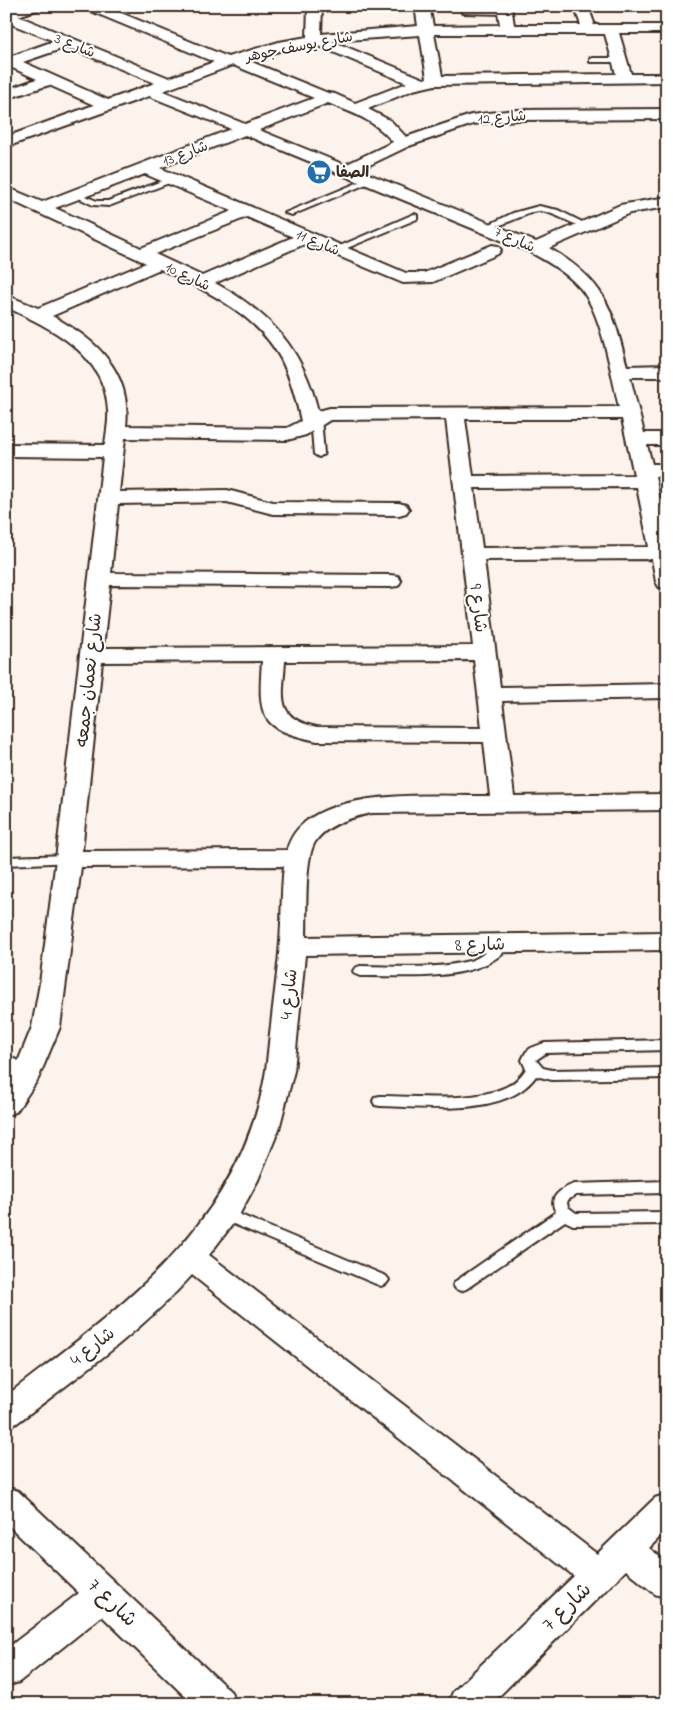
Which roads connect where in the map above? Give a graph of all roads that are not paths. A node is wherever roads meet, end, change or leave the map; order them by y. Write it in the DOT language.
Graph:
graph roads {
  1 [pos="34,6"];
  2 [pos="91,6"];
  3 [pos="315,6"];
  4 [pos="422,6"];
  5 [pos="581,6"];
  6 [pos="504,9"];
  7 [pos="464,12"];
  8 [pos="586,23"];
  9 [pos="508,29"];
  10 [pos="611,29"];
  11 [pos="667,29"];
  12 [pos="425,30"];
  13 [pos="314,39"];
  14 [pos="67,42"];
  15 [pos="593,60"];
  16 [pos="620,60"];
  17 [pos="230,61"];
  18 [pos="625,78"];
  19 [pos="667,78"];
  20 [pos="475,79"];
  21 [pos="49,80"];
  22 [pos="428,82"];
  23 [pos="168,83"];
  24 [pos="148,90"];
  25 [pos="6,95"];
  26 [pos="330,97"];
  27 [pos="107,105"];
  28 [pos="357,108"];
  29 [pos="667,114"];
  30 [pos="484,118"];
  31 [pos="246,129"];
  32 [pos="6,142"];
  33 [pos="404,143"];
  34 [pos="146,168"];
  35 [pos="347,170"];
  36 [pos="6,178"];
  37 [pos="174,180"];
  38 [pos="372,180"];
  39 [pos="6,192"];
  40 [pos="77,195"];
  41 [pos="667,202"];
  42 [pos="49,205"];
  43 [pos="636,207"];
  44 [pos="247,211"];
  45 [pos="289,214"];
  46 [pos="414,217"];
  47 [pos="659,218"];
  48 [pos="586,226"];
  49 [pos="488,227"];
  50 [pos="307,237"];
  51 [pos="536,248"];
  52 [pos="337,249"];
  53 [pos="492,250"];
  54 [pos="141,254"];
  55 [pos="160,263"];
  56 [pos="202,282"];
  57 [pos="6,300"];
  58 [pos="38,315"];
  59 [pos="667,371"];
  60 [pos="619,372"];
  61 [pos="631,413"];
  62 [pos="455,414"];
  63 [pos="313,420"];
  64 [pos="636,439"];
  65 [pos="667,439"];
  66 [pos="115,442"];
  67 [pos="6,450"];
  68 [pos="319,454"];
  69 [pos="667,470"];
  70 [pos="644,476"];
  71 [pos="463,482"];
  72 [pos="109,498"];
  73 [pos="399,509"];
  74 [pos="661,542"];
  75 [pos="472,554"];
  76 [pos="99,579"];
  77 [pos="390,581"];
  78 [pos="667,582"];
  79 [pos="485,652"];
  80 [pos="274,654"];
  81 [pos="91,655"];
  82 [pos="667,691"];
  83 [pos="490,694"];
  84 [pos="494,735"];
  85 [pos="503,802"];
  86 [pos="667,802"];
  87 [pos="298,858"];
  88 [pos="69,859"];
  89 [pos="6,861"];
  90 [pos="667,941"];
  91 [pos="504,943"];
  92 [pos="293,946"];
  93 [pos="360,970"];
  94 [pos="667,1045"];
  95 [pos="6,1060"];
  96 [pos="533,1069"];
  97 [pos="28,1072"];
  98 [pos="667,1073"];
  99 [pos="380,1102"];
  100 [pos="6,1104"];
  101 [pos="667,1187"];
  102 [pos="224,1214"];
  103 [pos="564,1214"];
  104 [pos="667,1218"];
  105 [pos="190,1257"];
  106 [pos="381,1280"];
  107 [pos="461,1285"];
  108 [pos="6,1414"];
  109 [pos="6,1501"];
  110 [pos="667,1508"];
  111 [pos="625,1549"];
  112 [pos="598,1575"];
  113 [pos="667,1583"];
  114 [pos="104,1594"];
  115 [pos="6,1670"];
  116 [pos="218,1704"];
  117 [pos="466,1704"];
  1 -- 14 [label="street, شارع 3"];
  2 -- 17 [label="street"];
  3 -- 13 [label="street"];
  4 -- 12 [label="street"];
  5 -- 8 [label="street"];
  6 -- 7 [label="lane"];
  6 -- 9 [label="street"];
  9 -- 10 [label="street, شارع يوسف جوهر"];
  9 -- 12 [label="street, شارع يوسف جوهر"];
  10 -- 11 [label="street, شارع يوسف جوهر"];
  10 -- 16 [label="street"];
  12 -- 13 [label="street, شارع يوسف جوهر"];
  12 -- 22 [label="street"];
  13 -- 17 [label="street, شارع يوسف جوهر"];
  13 -- 22 [label="street"];
  14 -- 21 [label="street"];
  14 -- 23 [label="street, شارع 3"];
  15 -- 16 [label="lane"];
  16 -- 18 [label="street"];
  17 -- 23 [label="street, شارع يوسف جوهر"];
  17 -- 26 [label="street"];
  18 -- 19 [label="street"];
  18 -- 20 [label="street"];
  20 -- 22 [label="street"];
  20 -- 30 [label="street"];
  21 -- 25 [label="street"];
  21 -- 27 [label="street"];
  22 -- 28 [label="street"];
  23 -- 24 [label="street, شارع يوسف جوهر"];
  24 -- 27 [label="street, شارع يوسف جوهر"];
  24 -- 31 [label="street, شارع 7"];
  26 -- 28 [label="street"];
  26 -- 31 [label="street, شارع 13"];
  27 -- 32 [label="street, شارع يوسف جوهر"];
  28 -- 33 [label="street"];
  29 -- 30 [label="street, شارع 12"];
  30 -- 33 [label="street, شارع 12"];
  31 -- 34 [label="street, شارع 13"];
  31 -- 35 [label="street, شارع 7"];
  33 -- 35 [label="street, شارع 12"];
  34 -- 37 [label="street, شارع 11"];
  34 -- 40 [label="street, شارع 13"];
  35 -- 38 [label="street, شارع 7"];
  36 -- 42 [label="street"];
  37 -- 40 [label="lane"];
  37 -- 44 [label="street, شارع 11"];
  38 -- 45 [label="lane"];
  38 -- 49 [label="street, شارع 7"];
  39 -- 42 [label="street, شارع 10"];
  40 -- 42 [label="street, شارع 13"];
  41 -- 43 [label="street"];
  42 -- 54 [label="street, شارع 10"];
  43 -- 47 [label="street"];
  43 -- 48 [label="street"];
  44 -- 50 [label="street, شارع 11"];
  44 -- 54 [label="street"];
  46 -- 52 [label="lane"];
  48 -- 49 [label="lane"];
  48 -- 51 [label="street"];
  49 -- 51 [label="street, شارع 7"];
  50 -- 52 [label="street, شارع 11"];
  50 -- 56 [label="street"];
  51 -- 60 [label="street, شارع 7"];
  52 -- 53 [label="street, شارع 11"];
  54 -- 55 [label="street, شارع 10"];
  55 -- 56 [label="street, شارع 10"];
  55 -- 58 [label="street"];
  56 -- 63 [label="street, شارع 10"];
  57 -- 58 [label="street, شارع نعمان جمعه"];
  58 -- 66 [label="street, شارع نعمان جمعه"];
  59 -- 60 [label="street"];
  60 -- 61 [label="street, شارع 7"];
  61 -- 62 [label="street"];
  61 -- 64 [label="street, شارع 7"];
  62 -- 63 [label="street"];
  62 -- 71 [label="street, شارع 9"];
  63 -- 66 [label="street"];
  63 -- 68 [label="lane"];
  64 -- 65 [label="street"];
  64 -- 70 [label="street, شارع 7"];
  66 -- 67 [label="street"];
  66 -- 72 [label="street, شارع نعمان جمعه"];
  69 -- 70 [label="street"];
  70 -- 71 [label="street"];
  70 -- 74 [label="street, شارع 7"];
  71 -- 75 [label="street, شارع 9"];
  72 -- 73 [label="street"];
  72 -- 76 [label="street, شارع نعمان جمعه"];
  74 -- 75 [label="street"];
  74 -- 78 [label="street, شارع 7"];
  75 -- 79 [label="street, شارع 9"];
  76 -- 77 [label="street"];
  76 -- 81 [label="street, شارع نعمان جمعه"];
  79 -- 80 [label="street"];
  79 -- 83 [label="street, شارع 9"];
  80 -- 81 [label="street"];
  80 -- 84 [label="street"];
  81 -- 88 [label="street, شارع نعمان جمعه"];
  82 -- 83 [label="street"];
  83 -- 84 [label="street, شارع 9"];
  84 -- 85 [label="street, شارع 9"];
  85 -- 86 [label="street, شارع 4"];
  85 -- 87 [label="street, شارع 4"];
  87 -- 88 [label="street"];
  87 -- 92 [label="street, شارع 4"];
  88 -- 89 [label="lane"];
  88 -- 97 [label="street, شارع نعمان جمعه"];
  90 -- 91 [label="street, شارع 8"];
  91 -- 92 [label="street, شارع 8"];
  91 -- 93 [label="lane"];
  92 -- 102 [label="street, شارع 4"];
  94 -- 96 [label="lane"];
  95 -- 97 [label="lane"];
  96 -- 98 [label="lane"];
  96 -- 99 [label="lane"];
  97 -- 100 [label="street, شارع نعمان جمعه"];
  101 -- 103 [label="lane"];
  102 -- 105 [label="street, شارع 4"];
  102 -- 106 [label="lane"];
  103 -- 104 [label="lane"];
  103 -- 107 [label="lane"];
  105 -- 108 [label="street, شارع 4"];
  105 -- 112 [label="street"];
  109 -- 114 [label="street, شارع 7"];
  110 -- 111 [label="street, شارع 7"];
  111 -- 112 [label="street, شارع 7"];
  111 -- 113 [label="street"];
  112 -- 117 [label="street, شارع 7"];
  114 -- 115 [label="street"];
  114 -- 116 [label="street, شارع 7"];
}
